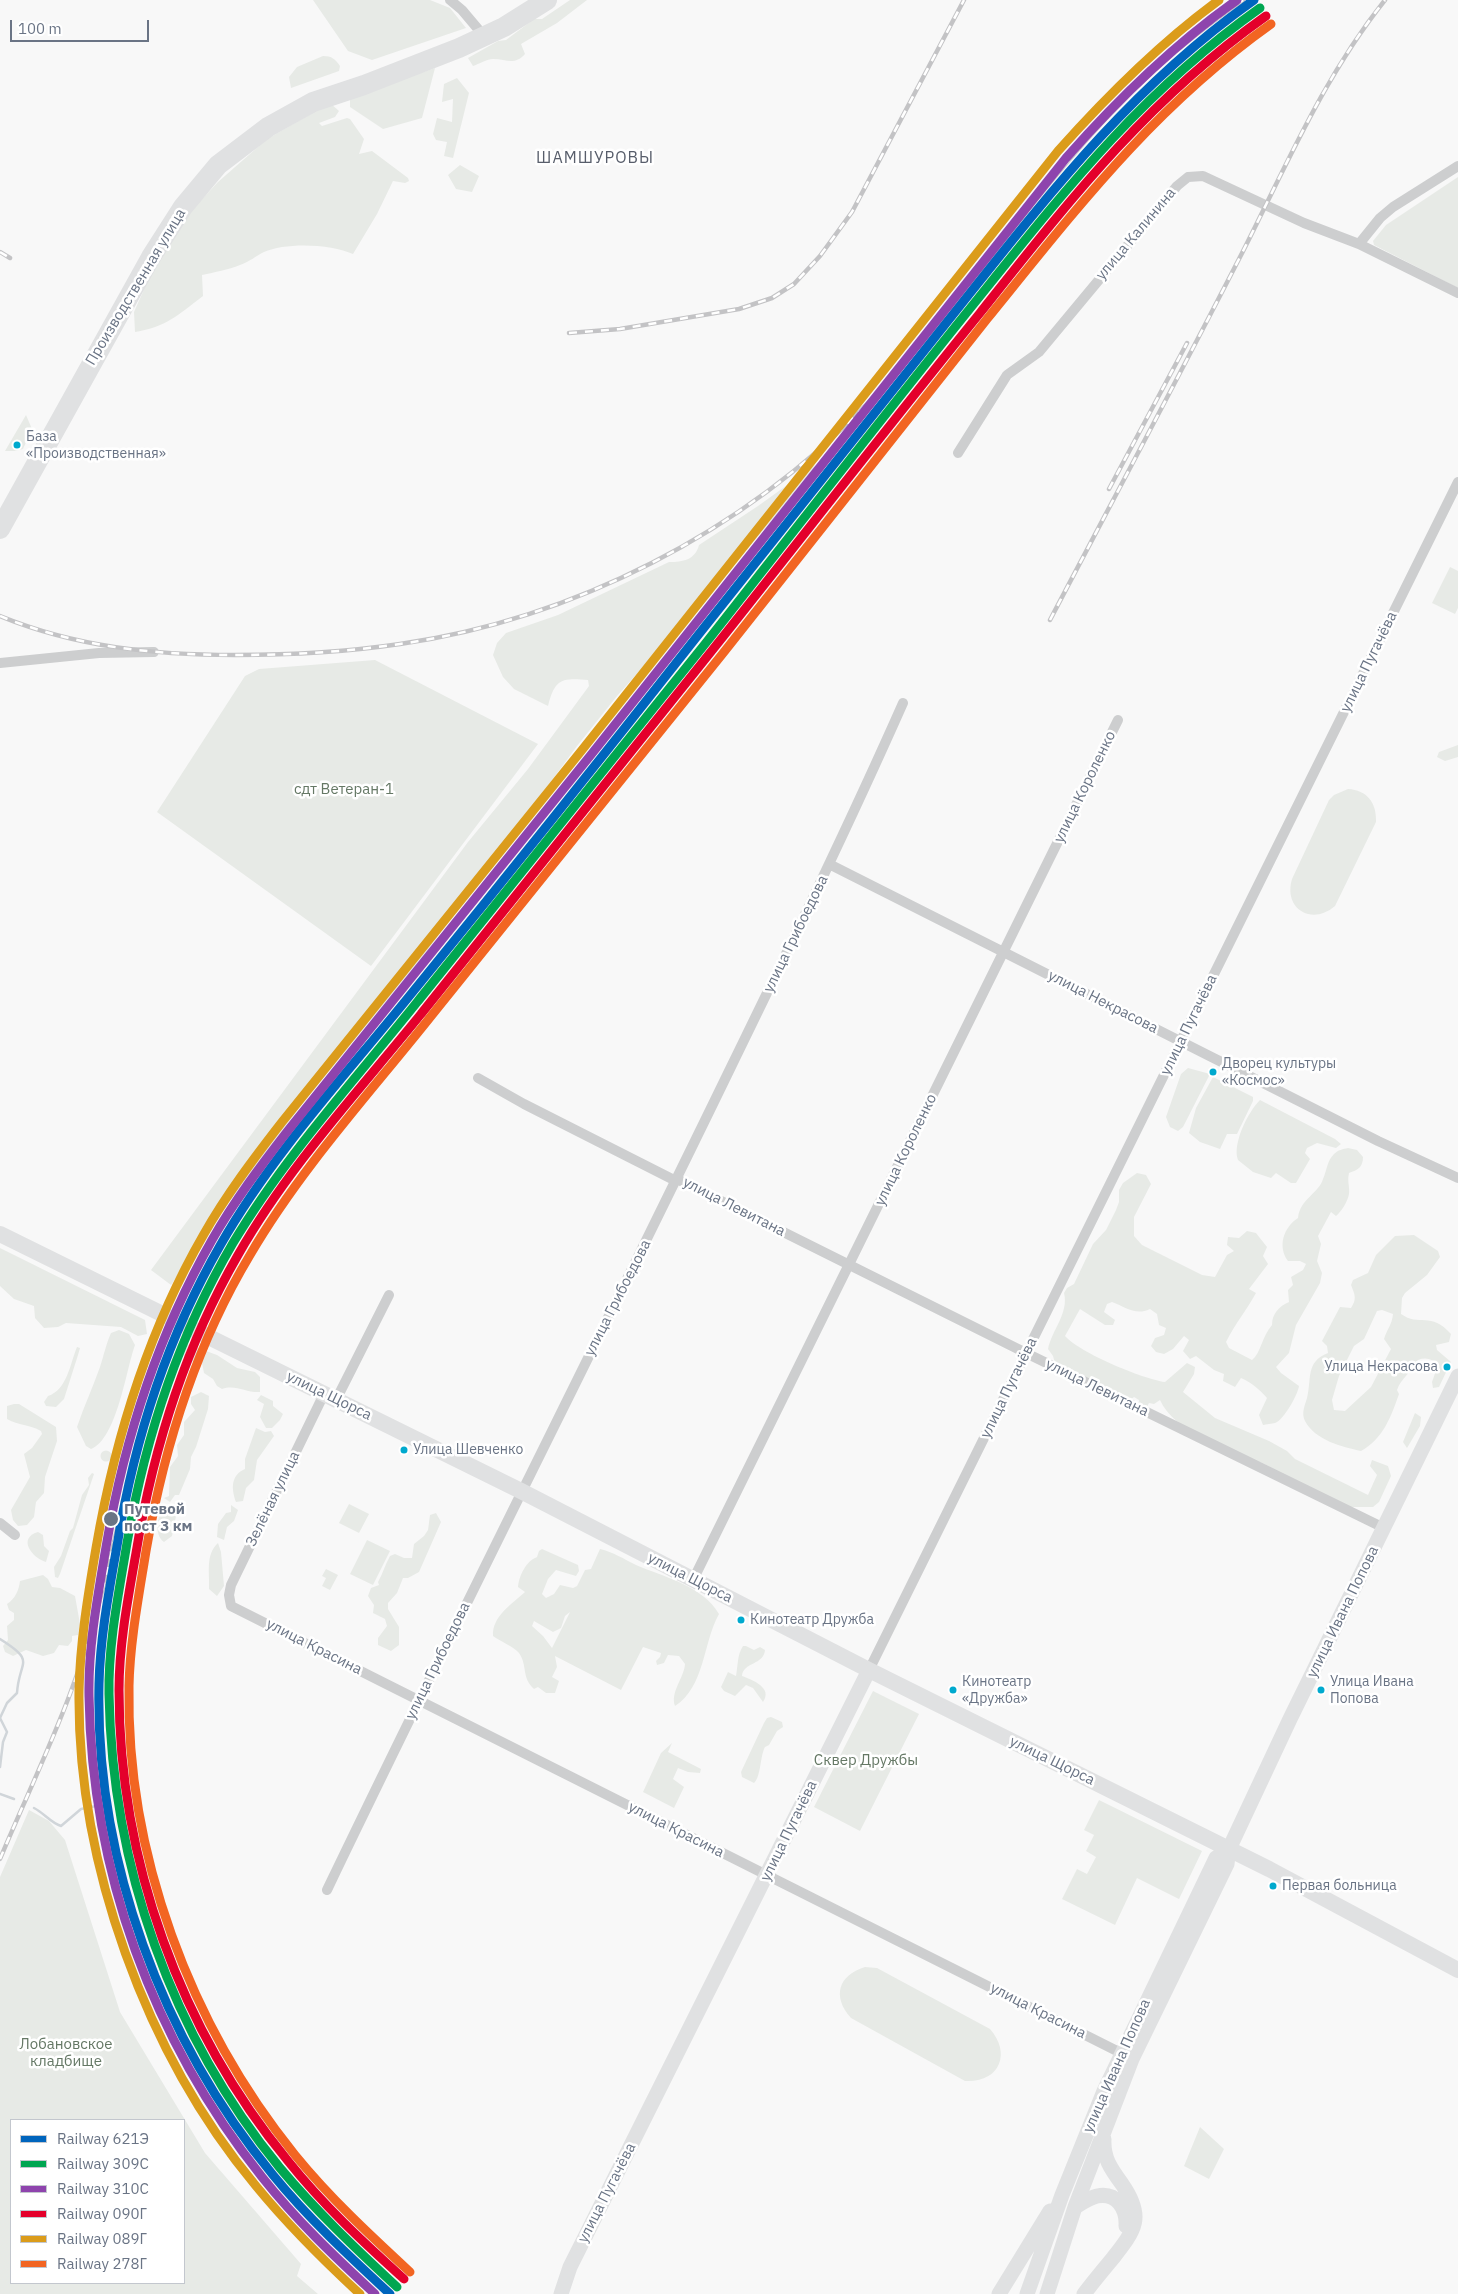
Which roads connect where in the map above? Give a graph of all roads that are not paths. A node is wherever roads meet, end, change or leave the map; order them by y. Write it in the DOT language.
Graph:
graph roads {
  1 [pos="450,0"];
  2 [pos="528,0"];
  3 [pos="546,0"];
  4 [pos="478,29"];
  5 [pos="1458,166"];
  6 [pos="1359,244"];
  7 [pos="1458,293"];
  8 [pos="66,396"];
  9 [pos="958,453"];
  10 [pos="26,468"];
  11 [pos="1458,482"];
  12 [pos="0,503"];
  13 [pos="0,529"];
  14 [pos="154,652"];
  15 [pos="0,663"];
  16 [pos="903,703"];
  17 [pos="1118,720"];
  18 [pos="829,864"];
  19 [pos="1003,952"];
  20 [pos="1181,1042"];
  21 [pos="478,1078"];
  22 [pos="1458,1178"];
  23 [pos="676,1180"];
  24 [pos="0,1234"];
  25 [pos="849,1265"];
  26 [pos="389,1295"];
  27 [pos="1026,1353"];
  28 [pos="1458,1376"];
  29 [pos="330,1397"];
  30 [pos="521,1491"];
  31 [pos="0,1523"];
  32 [pos="1384,1528"];
  33 [pos="15,1534"];
  34 [pos="693,1580"];
  35 [pos="231,1606"];
  36 [pos="869,1670"];
  37 [pos="419,1699"];
  38 [pos="1230,1849"];
  39 [pos="767,1876"];
  40 [pos="327,1890"];
  41 [pos="1458,1970"];
  42 [pos="1121,2053"];
  43 [pos="1105,2130"];
  44 [pos="1062,2196"];
  45 [pos="1075,2208"];
  46 [pos="1113,2257"];
  47 [pos="561,2294"];
  48 [pos="999,2294"];
  49 [pos="1026,2294"];
  50 [pos="1047,2294"];
  51 [pos="1084,2294"];
  1 -- 4 [label="street"];
  2 -- 4 [label="highway, Производственная улица"];
  3 -- 8 [label="highway, Производственная улица"];
  4 -- 8 [label="highway, Производственная улица"];
  5 -- 6 [label="street"];
  6 -- 7 [label="street, улица Калинина"];
  6 -- 9 [label="street, улица Калинина"];
  8 -- 10 [label="highway, Производственная улица"];
  10 -- 12 [label="highway, Производственная улица"];
  10 -- 13 [label="highway, Производственная улица"];
  11 -- 20 [label="street, улица Пугачёва"];
  14 -- 15 [label="street"];
  16 -- 18 [label="street, улица Грибоедова"];
  17 -- 19 [label="street, улица Короленко"];
  18 -- 19 [label="street, улица Некрасова"];
  18 -- 23 [label="street, улица Грибоедова"];
  19 -- 20 [label="street, улица Некрасова"];
  19 -- 25 [label="street, улица Короленко"];
  20 -- 22 [label="street, улица Некрасова"];
  20 -- 27 [label="street, улица Пугачёва"];
  21 -- 23 [label="street, улица Левитана"];
  23 -- 25 [label="street, улица Левитана"];
  23 -- 30 [label="street, улица Грибоедова"];
  24 -- 29 [label="main road, улица Щорса"];
  25 -- 27 [label="street, улица Левитана"];
  25 -- 34 [label="street, улица Короленко"];
  26 -- 29 [label="street, Зелёная улица"];
  27 -- 32 [label="street, улица Левитана"];
  27 -- 36 [label="street, улица Пугачёва"];
  28 -- 32 [label="main road, улица Ивана Попова"];
  29 -- 30 [label="main road, улица Щорса"];
  29 -- 35 [label="street, Зелёная улица"];
  30 -- 34 [label="main road, улица Щорса"];
  30 -- 37 [label="street, улица Грибоедова"];
  31 -- 33 [label="street"];
  32 -- 38 [label="main road, улица Ивана Попова"];
  34 -- 36 [label="main road, улица Щорса"];
  35 -- 37 [label="street, улица Красина"];
  36 -- 38 [label="main road, улица Щорса"];
  36 -- 39 [label="main road, улица Пугачёва"];
  37 -- 39 [label="street, улица Красина"];
  37 -- 40 [label="street, улица Грибоедова"];
  38 -- 41 [label="main road, улица Щорса"];
  38 -- 42 [label="main road, улица Ивана Попова"];
  38 -- 43 [label="main road, улица Ивана Попова"];
  39 -- 42 [label="street, улица Красина"];
  39 -- 47 [label="main road, улица Пугачёва"];
  42 -- 44 [label="main road, улица Ивана Попова"];
  43 -- 45 [label="main road, улица Ивана Попова"];
  43 -- 46 [label="main road"];
  44 -- 48 [label="main road"];
  44 -- 49 [label="main road, улица Ивана Попова"];
  45 -- 46 [label="main road"];
  45 -- 50 [label="main road, улица Ивана Попова"];
  46 -- 51 [label="main road"];
}
